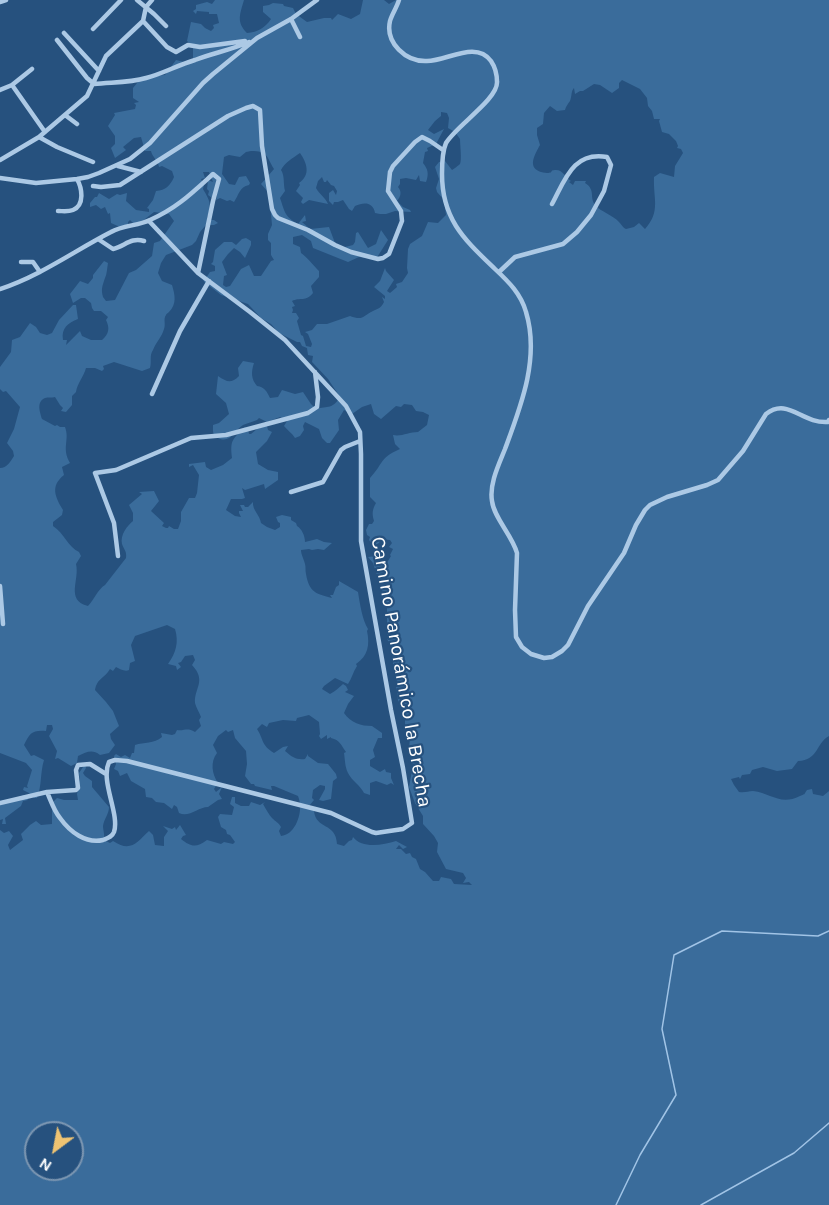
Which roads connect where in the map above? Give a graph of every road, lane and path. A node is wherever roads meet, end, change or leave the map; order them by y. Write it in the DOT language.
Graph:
graph roads {
  1 [pos="6,0"];
  2 [pos="122,0"];
  3 [pos="137,0"];
  4 [pos="152,0"];
  5 [pos="317,0"];
  6 [pos="399,0"];
  7 [pos="0,2"];
  8 [pos="146,7"];
  9 [pos="291,19"];
  10 [pos="143,21"];
  11 [pos="166,26"];
  12 [pos="93,29"];
  13 [pos="64,33"];
  14 [pos="300,37"];
  15 [pos="257,38"];
  16 [pos="57,40"];
  17 [pos="32,69"];
  18 [pos="99,72"];
  19 [pos="94,84"];
  20 [pos="12,85"];
  21 [pos="0,90"];
  22 [pos="65,116"];
  23 [pos="77,124"];
  24 [pos="45,132"];
  25 [pos="39,137"];
  26 [pos="443,150"];
  27 [pos="0,160"];
  28 [pos="93,162"];
  29 [pos="117,165"];
  30 [pos="141,172"];
  31 [pos="0,178"];
  32 [pos="77,179"];
  33 [pos="93,186"];
  34 [pos="552,204"];
  35 [pos="58,211"];
  36 [pos="149,221"];
  37 [pos="98,239"];
  38 [pos="144,241"];
  39 [pos="21,262"];
  40 [pos="40,272"];
  41 [pos="499,272"];
  42 [pos="198,273"];
  43 [pos="209,281"];
  44 [pos="0,289"];
  45 [pos="315,372"];
  46 [pos="152,394"];
  47 [pos="829,420"];
  48 [pos="360,441"];
  49 [pos="291,492"];
  50 [pos="118,556"];
  51 [pos="0,586"];
  52 [pos="3,624"];
  53 [pos="106,774"];
  54 [pos="47,792"];
  55 [pos="0,803"];
  1 -- 7 [label="street"];
  2 -- 12 [label="street"];
  3 -- 8 [label="street"];
  4 -- 8 [label="street"];
  5 -- 9 [label="street"];
  6 -- 26 [label="street"];
  8 -- 10 [label="street"];
  8 -- 11 [label="street"];
  9 -- 14 [label="street"];
  9 -- 15 [label="street"];
  10 -- 15 [label="street"];
  10 -- 18 [label="street"];
  13 -- 18 [label="street"];
  15 -- 19 [label="street"];
  15 -- 29 [label="street"];
  16 -- 19 [label="street"];
  17 -- 20 [label="street"];
  18 -- 19 [label="street"];
  19 -- 22 [label="street"];
  20 -- 21 [label="street"];
  20 -- 24 [label="street"];
  22 -- 23 [label="street"];
  22 -- 24 [label="street"];
  24 -- 25 [label="street"];
  25 -- 27 [label="street"];
  25 -- 28 [label="street"];
  26 -- 30 [label="street"];
  26 -- 41 [label="street"];
  29 -- 30 [label="street"];
  29 -- 32 [label="street"];
  30 -- 33 [label="street"];
  31 -- 32 [label="street"];
  32 -- 35 [label="street"];
  34 -- 41 [label="street"];
  36 -- 37 [label="street"];
  36 -- 42 [label="street, Camino Panorámico la Brecha"];
  36 -- 42 [label="street"];
  37 -- 38 [label="street"];
  37 -- 40 [label="street"];
  39 -- 40 [label="street"];
  40 -- 44 [label="street"];
  41 -- 47 [label="street"];
  42 -- 43 [label="street, Camino Panorámico la Brecha"];
  43 -- 45 [label="street, Camino Panorámico la Brecha"];
  43 -- 46 [label="street"];
  45 -- 48 [label="street, Camino Panorámico la Brecha"];
  45 -- 50 [label="street"];
  48 -- 49 [label="street"];
  48 -- 53 [label="street, Camino Panorámico la Brecha"];
  51 -- 52 [label="street"];
  53 -- 54 [label="street"];
  53 -- 54 [label="street"];
  54 -- 55 [label="street"];
}
